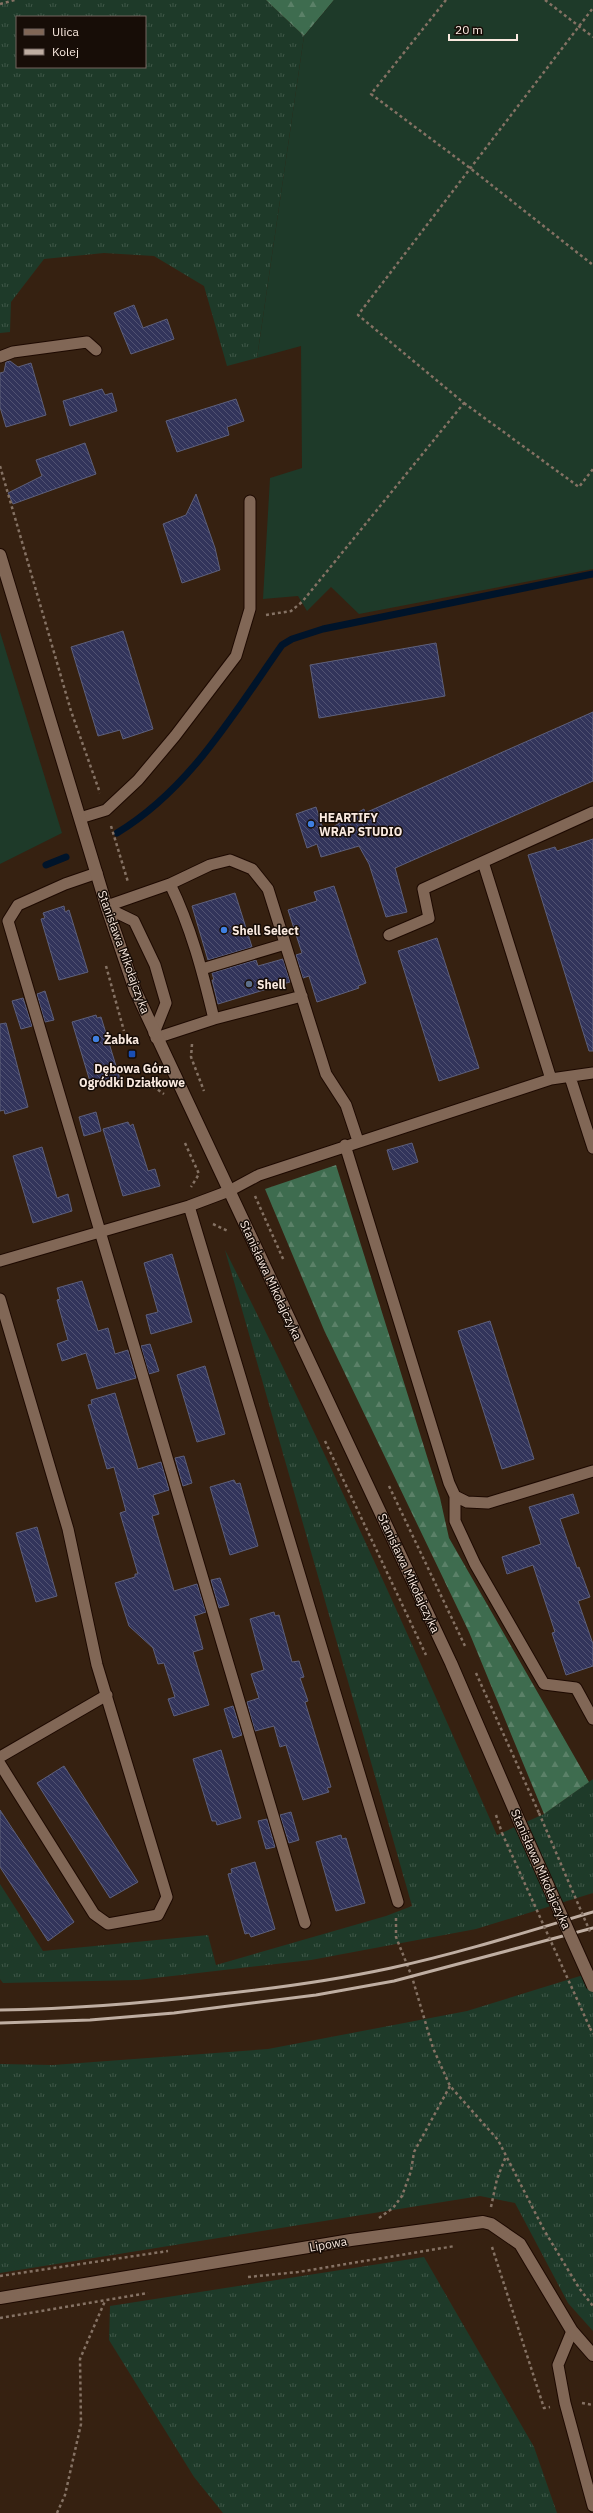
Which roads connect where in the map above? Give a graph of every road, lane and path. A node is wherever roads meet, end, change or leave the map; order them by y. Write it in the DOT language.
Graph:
graph roads {
  1 [pos="15,0"];
  2 [pos="446,0"];
  3 [pos="545,0"];
  4 [pos="0,4"];
  5 [pos="593,8"];
  6 [pos="579,26"];
  7 [pos="593,37"];
  8 [pos="470,168"];
  9 [pos="593,266"];
  10 [pos="96,350"];
  11 [pos="0,357"];
  12 [pos="464,403"];
  13 [pos="0,466"];
  14 [pos="593,469"];
  15 [pos="250,501"];
  16 [pos="0,555"];
  17 [pos="4,583"];
  18 [pos="247,618"];
  19 [pos="106,810"];
  20 [pos="593,812"];
  21 [pos="80,818"];
  22 [pos="483,862"];
  23 [pos="96,873"];
  24 [pos="170,884"];
  25 [pos="132,897"];
  26 [pos="107,907"];
  27 [pos="388,935"];
  28 [pos="285,944"];
  29 [pos="202,969"];
  30 [pos="302,996"];
  31 [pos="214,1019"];
  32 [pos="187,1027"];
  33 [pos="155,1036"];
  34 [pos="593,1073"];
  35 [pos="570,1077"];
  36 [pos="552,1079"];
  37 [pos="148,1083"];
  38 [pos="206,1098"];
  39 [pos="168,1101"];
  40 [pos="184,1140"];
  41 [pos="358,1141"];
  42 [pos="345,1145"];
  43 [pos="593,1148"];
  44 [pos="249,1181"];
  45 [pos="229,1191"];
  46 [pos="193,1205"];
  47 [pos="100,1232"];
  48 [pos="230,1233"];
  49 [pos="0,1261"];
  50 [pos="287,1268"];
  51 [pos="0,1299"];
  52 [pos="323,1436"];
  53 [pos="593,1470"];
  54 [pos="388,1484"];
  55 [pos="455,1496"];
  56 [pos="465,1648"];
  57 [pos="427,1658"];
  58 [pos="475,1669"];
  59 [pos="106,1695"];
  60 [pos="593,1719"];
  61 [pos="0,1757"];
  62 [pos="0,1764"];
  63 [pos="494,1812"];
  64 [pos="398,1902"];
  65 [pos="305,1923"];
  66 [pos="593,1938"];
  67 [pos="593,1986"];
  68 [pos="593,2034"];
  69 [pos="450,2086"];
  70 [pos="506,2156"];
  71 [pos="376,2220"];
  72 [pos="491,2224"];
  73 [pos="490,2240"];
  74 [pos="459,2245"];
  75 [pos="242,2277"];
  76 [pos="101,2280"];
  77 [pos="150,2293"];
  78 [pos="0,2298"];
  79 [pos="105,2301"];
  80 [pos="593,2306"];
  81 [pos="0,2318"];
  82 [pos="572,2331"];
  83 [pos="593,2355"];
  84 [pos="565,2403"];
  85 [pos="593,2406"];
  86 [pos="593,2506"];
  87 [pos="57,2513"];
  1 -- 4 [label="path"];
  2 -- 8 [label="path"];
  3 -- 6 [label="path"];
  5 -- 6 [label="path"];
  6 -- 7 [label="path"];
  6 -- 8 [label="path"];
  8 -- 9 [label="path"];
  8 -- 12 [label="path"];
  10 -- 11 [label="lane"];
  12 -- 14 [label="path"];
  12 -- 18 [label="path"];
  13 -- 19 [label="path"];
  15 -- 18 [label="lane"];
  16 -- 17 [label="street, Stanisława Mikołajczyka"];
  17 -- 21 [label="street, Stanisława Mikołajczyka"];
  18 -- 19 [label="lane"];
  19 -- 21 [label="lane"];
  19 -- 25 [label="path"];
  20 -- 22 [label="lane"];
  21 -- 23 [label="street, Stanisława Mikołajczyka"];
  22 -- 27 [label="lane"];
  22 -- 36 [label="lane"];
  23 -- 26 [label="street, Stanisława Mikołajczyka"];
  23 -- 47 [label="lane"];
  24 -- 25 [label="lane"];
  24 -- 28 [label="lane"];
  24 -- 29 [label="lane"];
  25 -- 26 [label="lane"];
  26 -- 33 [label="street, Stanisława Mikołajczyka"];
  26 -- 33 [label="lane"];
  28 -- 29 [label="lane"];
  28 -- 30 [label="lane"];
  29 -- 31 [label="lane"];
  30 -- 31 [label="lane"];
  30 -- 41 [label="lane"];
  31 -- 32 [label="lane"];
  32 -- 33 [label="lane"];
  32 -- 38 [label="path"];
  33 -- 45 [label="street, Stanisława Mikołajczyka"];
  34 -- 35 [label="lane"];
  35 -- 36 [label="lane"];
  35 -- 43 [label="lane"];
  36 -- 41 [label="lane"];
  37 -- 39 [label="path"];
  40 -- 46 [label="path"];
  41 -- 42 [label="lane"];
  42 -- 44 [label="lane"];
  42 -- 55 [label="lane"];
  44 -- 45 [label="lane"];
  44 -- 50 [label="path"];
  45 -- 46 [label="lane"];
  45 -- 67 [label="street, Stanisława Mikołajczyka, bridge"];
  46 -- 47 [label="lane"];
  46 -- 48 [label="path"];
  46 -- 64 [label="lane"];
  47 -- 49 [label="lane"];
  47 -- 65 [label="lane"];
  51 -- 59 [label="lane"];
  52 -- 57 [label="path"];
  53 -- 55 [label="lane"];
  54 -- 56 [label="path"];
  55 -- 60 [label="lane"];
  58 -- 66 [label="path, bridge"];
  59 -- 61 [label="lane"];
  59 -- 62 [label="lane"];
  63 -- 68 [label="path, bridge"];
  64 -- 69 [label="path"];
  69 -- 70 [label="path"];
  69 -- 71 [label="path"];
  70 -- 72 [label="path"];
  70 -- 80 [label="path"];
  72 -- 76 [label="street, Lipowa"];
  72 -- 82 [label="street"];
  73 -- 84 [label="path"];
  74 -- 75 [label="path"];
  76 -- 78 [label="street, Lipowa"];
  76 -- 79 [label="path"];
  77 -- 79 [label="path"];
  79 -- 81 [label="path"];
  79 -- 87 [label="path"];
  82 -- 83 [label="street"];
  82 -- 84 [label="lane"];
  84 -- 85 [label="path"];
  84 -- 86 [label="lane"];
}
